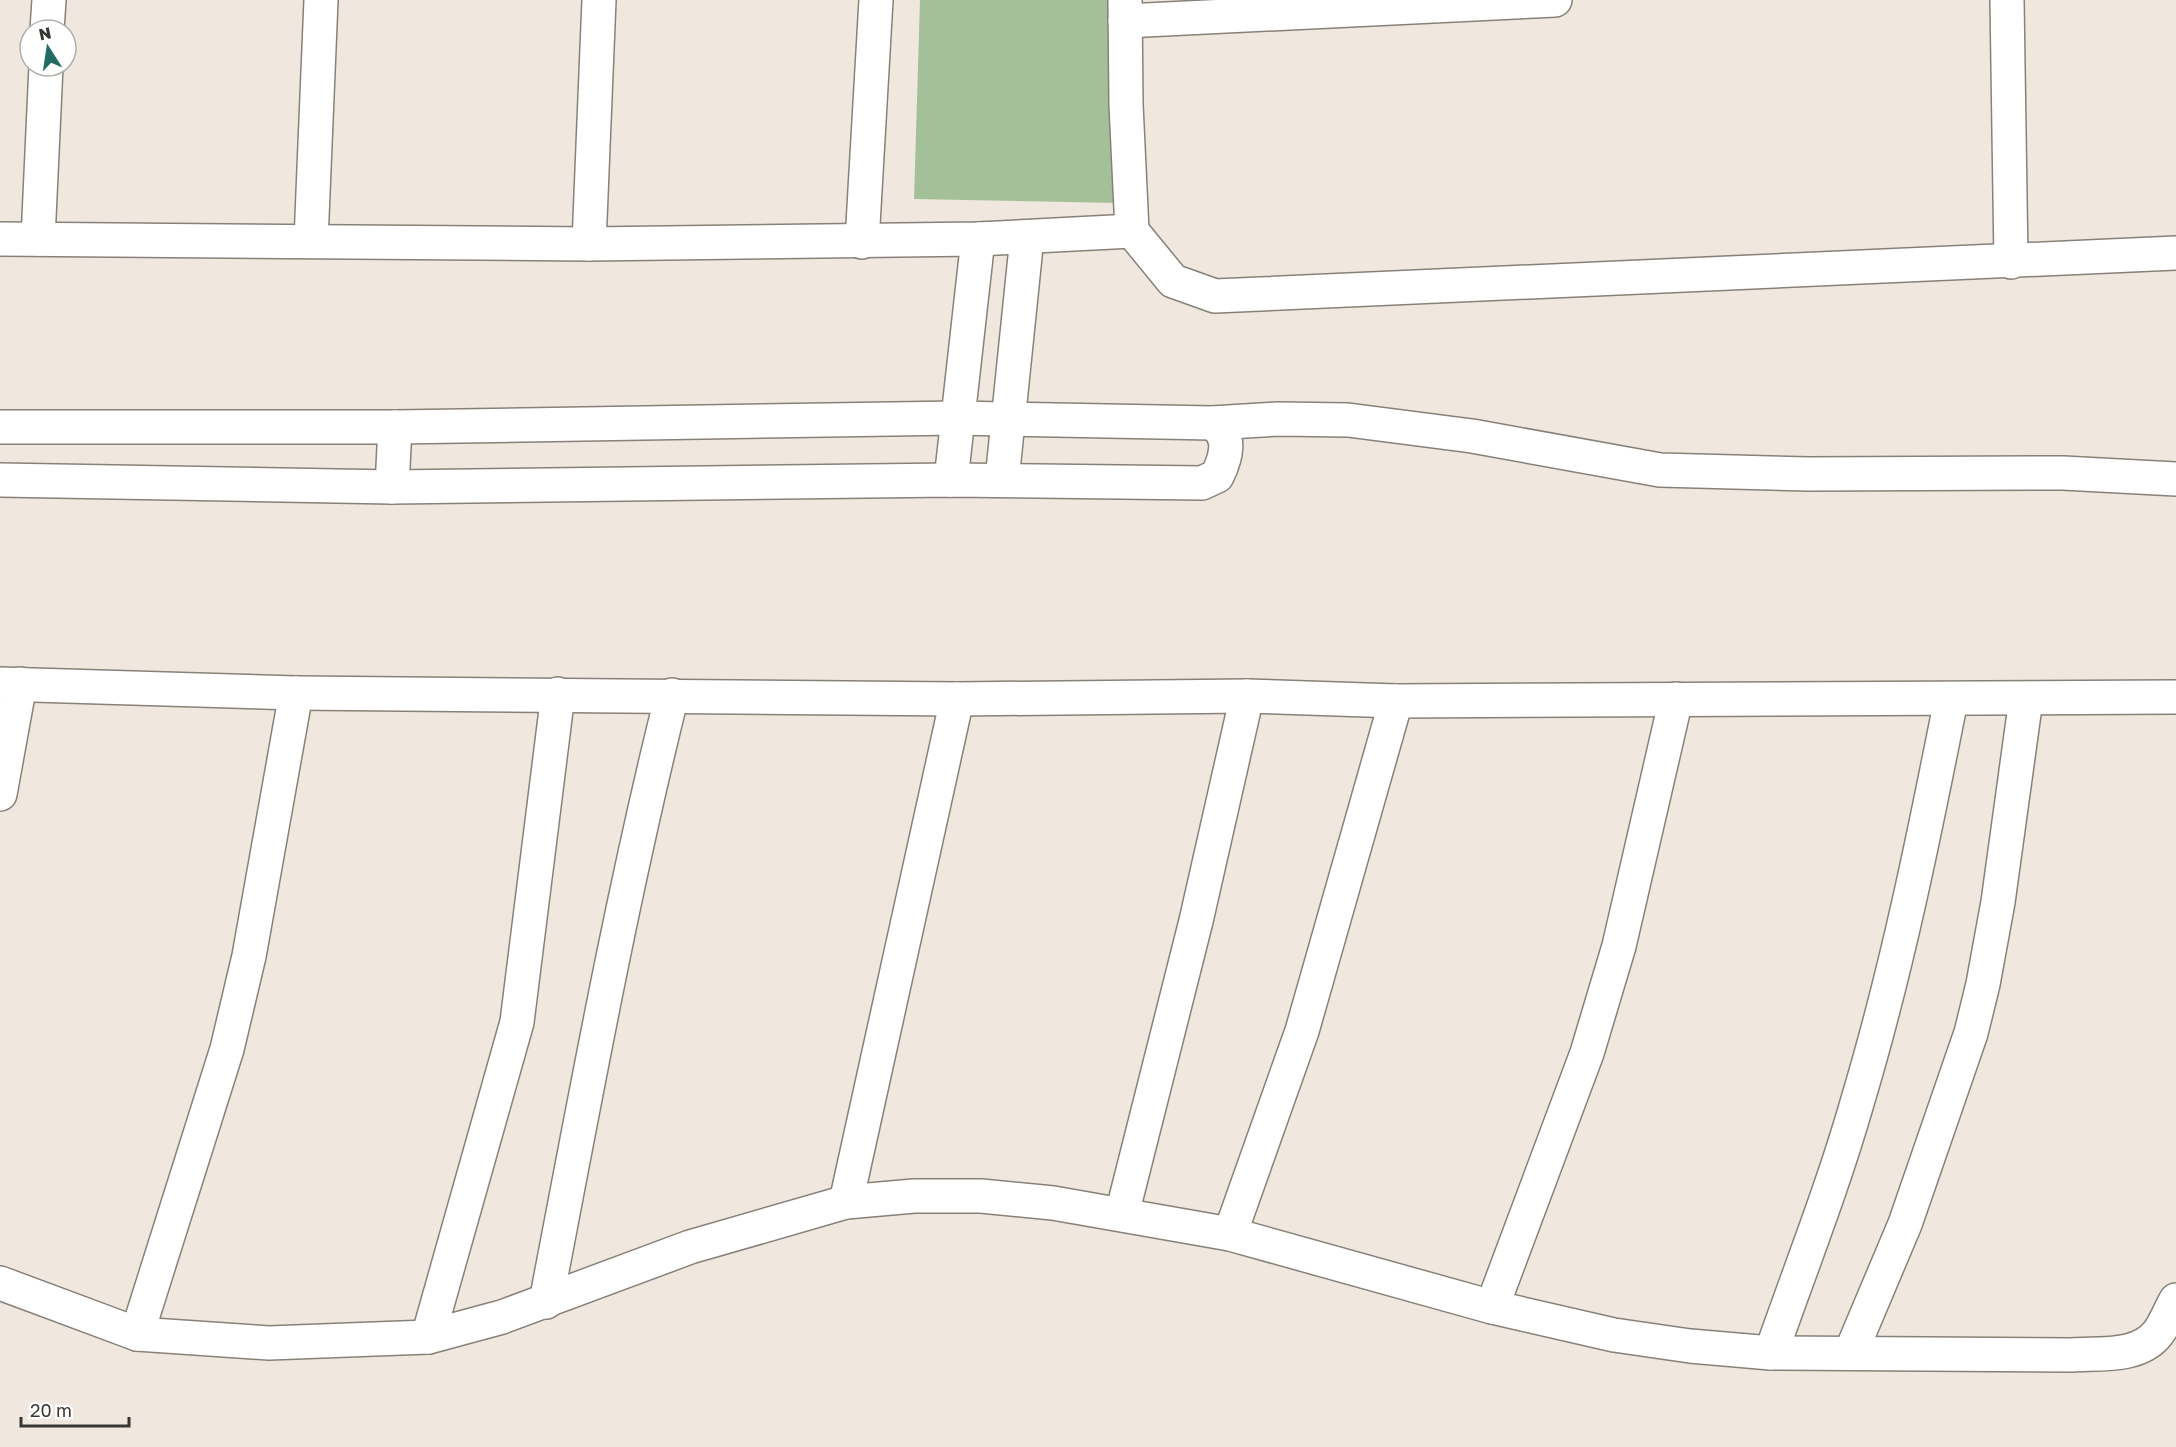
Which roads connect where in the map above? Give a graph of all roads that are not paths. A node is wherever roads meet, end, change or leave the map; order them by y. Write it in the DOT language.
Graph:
graph roads {
  1 [pos="49,0"];
  2 [pos="321,0"];
  3 [pos="599,0"];
  4 [pos="876,0"];
  5 [pos="1555,0"];
  6 [pos="2007,0"];
  7 [pos="1125,10"];
  8 [pos="48,18"];
  9 [pos="45,78"];
  10 [pos="1132,231"];
  11 [pos="1027,237"];
  12 [pos="0,239"];
  13 [pos="38,239"];
  14 [pos="978,239"];
  15 [pos="311,241"];
  16 [pos="862,242"];
  17 [pos="589,244"];
  18 [pos="2176,253"];
  19 [pos="2011,262"];
  20 [pos="957,418"];
  21 [pos="1006,421"];
  22 [pos="1212,423"];
  23 [pos="0,427"];
  24 [pos="395,427"];
  25 [pos="2176,479"];
  26 [pos="0,480"];
  27 [pos="951,480"];
  28 [pos="1002,480"];
  29 [pos="392,487"];
  30 [pos="10,684"];
  31 [pos="296,693"];
  32 [pos="558,694"];
  33 [pos="672,695"];
  34 [pos="1247,696"];
  35 [pos="2176,697"];
  36 [pos="957,699"];
  37 [pos="1676,699"];
  38 [pos="2026,699"];
  39 [pos="1951,700"];
  40 [pos="1396,701"];
  41 [pos="0,794"];
  42 [pos="846,1202"];
  43 [pos="1122,1214"];
  44 [pos="1230,1234"];
  45 [pos="0,1283"];
  46 [pos="2176,1299"];
  47 [pos="546,1302"];
  48 [pos="1492,1307"];
  49 [pos="137,1334"];
  50 [pos="428,1337"];
  51 [pos="1851,1352"];
  52 [pos="1771,1353"];
  1 -- 8 [label="street"];
  2 -- 15 [label="street"];
  3 -- 17 [label="street"];
  4 -- 16 [label="street"];
  5 -- 7 [label="street"];
  6 -- 19 [label="street"];
  7 -- 10 [label="street"];
  9 -- 13 [label="street"];
  10 -- 11 [label="street"];
  10 -- 19 [label="street"];
  11 -- 14 [label="street"];
  11 -- 21 [label="street"];
  12 -- 13 [label="street"];
  13 -- 15 [label="street"];
  14 -- 16 [label="street"];
  14 -- 20 [label="street"];
  15 -- 17 [label="street"];
  16 -- 17 [label="street"];
  18 -- 19 [label="street"];
  20 -- 21 [label="street"];
  20 -- 24 [label="street"];
  20 -- 27 [label="street"];
  21 -- 22 [label="street"];
  21 -- 28 [label="street"];
  22 -- 25 [label="street"];
  22 -- 28 [label="street"];
  23 -- 24 [label="street"];
  24 -- 29 [label="street"];
  26 -- 29 [label="street"];
  27 -- 28 [label="street"];
  27 -- 29 [label="street"];
  30 -- 31 [label="street"];
  30 -- 41 [label="street"];
  31 -- 32 [label="street"];
  31 -- 49 [label="street"];
  32 -- 33 [label="street"];
  32 -- 50 [label="street"];
  33 -- 36 [label="street"];
  33 -- 47 [label="street"];
  34 -- 36 [label="street"];
  34 -- 40 [label="street"];
  34 -- 43 [label="street"];
  35 -- 38 [label="street"];
  36 -- 42 [label="street"];
  37 -- 39 [label="street"];
  37 -- 40 [label="street"];
  37 -- 48 [label="street"];
  38 -- 39 [label="street"];
  38 -- 51 [label="street"];
  39 -- 52 [label="street"];
  40 -- 44 [label="street"];
  42 -- 43 [label="street"];
  42 -- 47 [label="street"];
  43 -- 44 [label="street"];
  44 -- 48 [label="street"];
  45 -- 49 [label="street"];
  46 -- 51 [label="street"];
  47 -- 50 [label="street"];
  48 -- 52 [label="street"];
  49 -- 50 [label="street"];
  51 -- 52 [label="street"];
}
